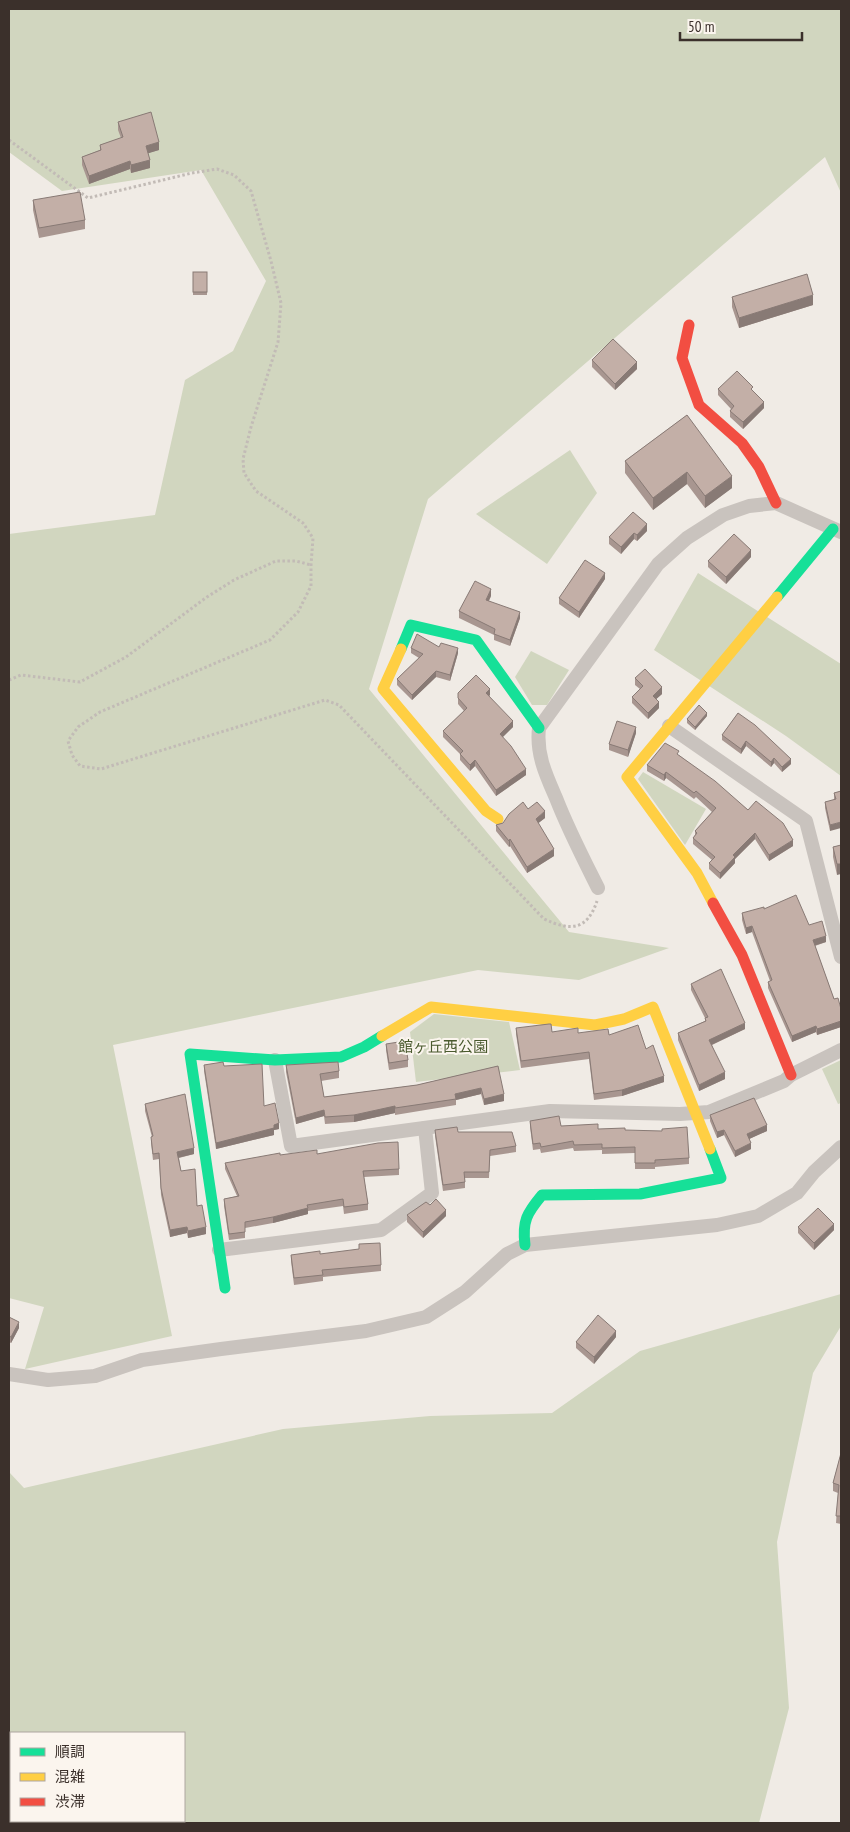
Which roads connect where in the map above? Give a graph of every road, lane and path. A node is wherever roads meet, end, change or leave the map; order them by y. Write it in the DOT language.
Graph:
graph roads {
  1 [pos="9,140"];
  2 [pos="689,325"];
  3 [pos="776,503"];
  4 [pos="837,531"];
  5 [pos="311,565"];
  6 [pos="9,680"];
  7 [pos="668,726"];
  8 [pos="538,728"];
  9 [pos="498,819"];
  10 [pos="598,888"];
  11 [pos="841,957"];
  12 [pos="841,1050"];
  13 [pos="275,1060"];
  14 [pos="790,1075"];
  15 [pos="695,1113"];
  16 [pos="425,1128"];
  17 [pos="841,1146"];
  18 [pos="525,1245"];
  19 [pos="219,1250"];
  20 [pos="225,1288"];
  21 [pos="9,1374"];
  1 -- 5 [label="path"];
  2 -- 3 [label="street"];
  3 -- 4 [label="street"];
  3 -- 8 [label="street"];
  4 -- 7 [label="street"];
  5 -- 6 [label="path"];
  5 -- 10 [label="path"];
  7 -- 11 [label="street"];
  7 -- 14 [label="street"];
  8 -- 9 [label="street"];
  8 -- 10 [label="street"];
  12 -- 14 [label="street"];
  13 -- 15 [label="street"];
  13 -- 16 [label="street"];
  13 -- 19 [label="street"];
  14 -- 15 [label="street"];
  15 -- 16 [label="street"];
  15 -- 18 [label="street"];
  16 -- 19 [label="street"];
  17 -- 18 [label="street"];
  18 -- 21 [label="street"];
  19 -- 20 [label="street"];
}
